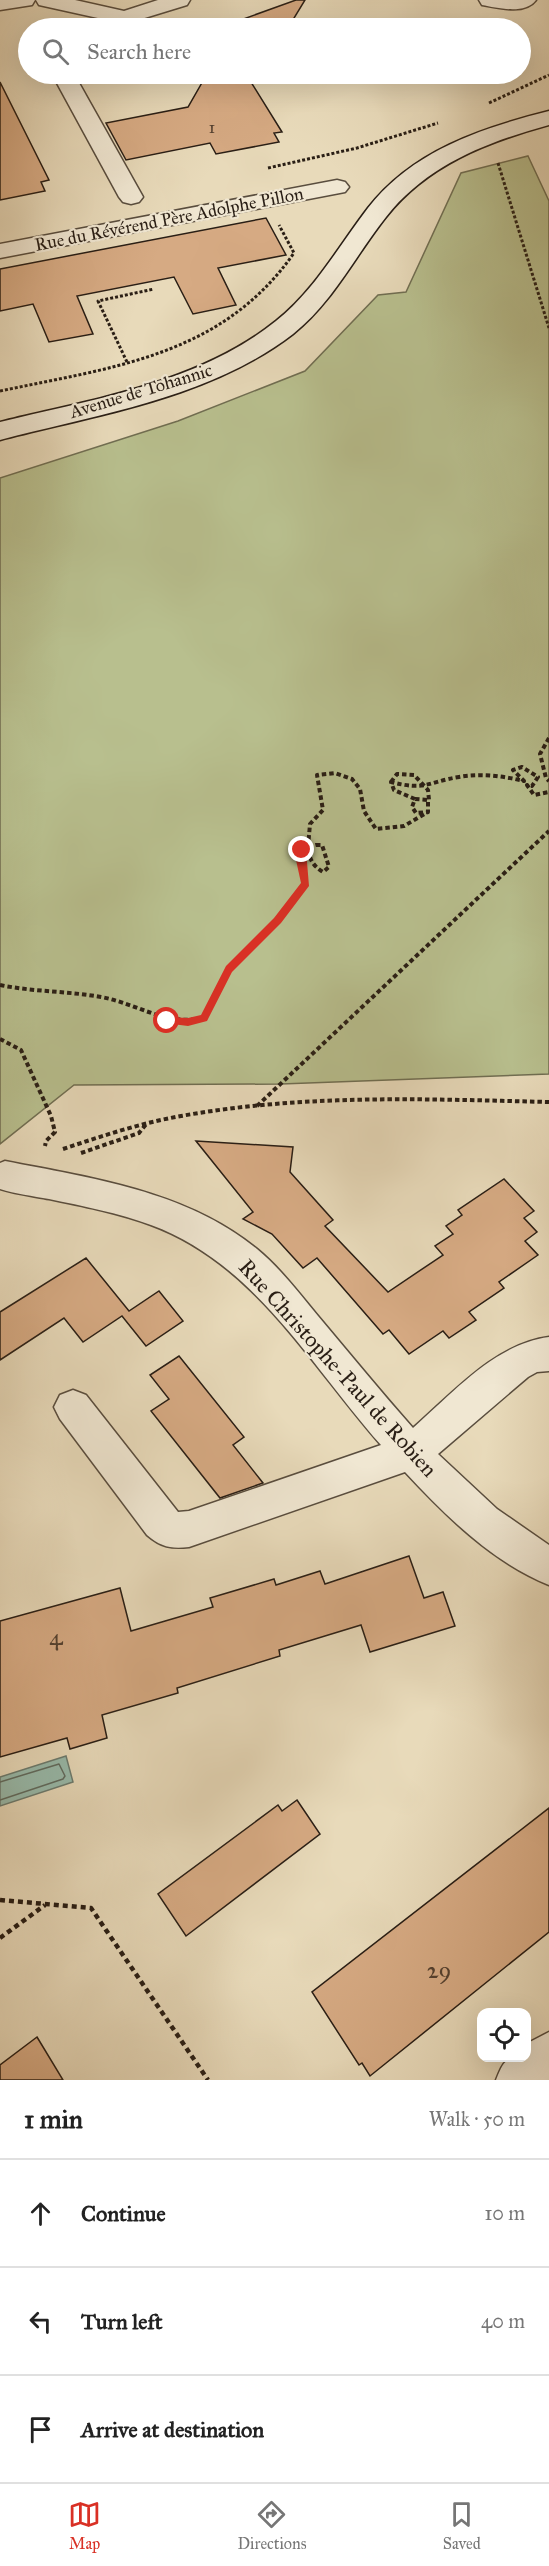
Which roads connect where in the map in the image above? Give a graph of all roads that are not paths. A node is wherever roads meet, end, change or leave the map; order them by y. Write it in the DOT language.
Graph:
graph roads {
  1 [pos="24,0"];
  2 [pos="47,0"];
  3 [pos="179,0"];
  4 [pos="490,0"];
  5 [pos="525,0"];
  6 [pos="0,4"];
  7 [pos="72,9"];
  8 [pos="69,84"];
  9 [pos="549,118"];
  10 [pos="337,188"];
  11 [pos="131,197"];
  12 [pos="0,251"];
  13 [pos="0,431"];
  14 [pos="5,1176"];
  15 [pos="549,1354"];
  16 [pos="74,1407"];
  17 [pos="413,1452"];
  18 [pos="549,1566"];
  19 [pos="549,2054"];
  20 [pos="518,2080"];
  1 -- 6 [label="street"];
  2 -- 7 [label="street"];
  3 -- 7 [label="street"];
  4 -- 5 [label="street"];
  8 -- 11 [label="street"];
  9 -- 13 [label="street, Avenue de Tohannic"];
  10 -- 12 [label="street, Rue du Révérend Père Adolphe Pillon"];
  14 -- 17 [label="street, Rue Christophe-Paul de Robien"];
  15 -- 17 [label="street"];
  16 -- 17 [label="street"];
  17 -- 18 [label="street, Rue Christophe-Paul de Robien"];
  19 -- 20 [label="street"];
}
